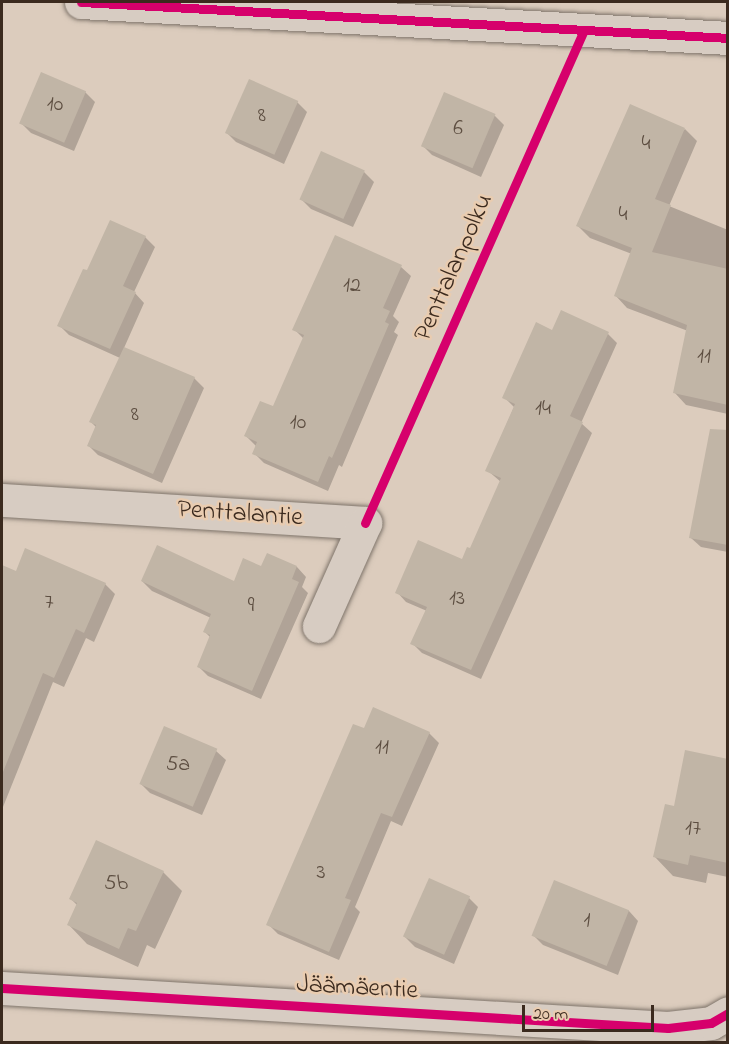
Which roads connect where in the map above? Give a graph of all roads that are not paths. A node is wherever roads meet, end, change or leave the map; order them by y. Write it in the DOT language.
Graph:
graph roads {
  1 [pos="81,2"];
  2 [pos="728,38"];
  3 [pos="2,500"];
  4 [pos="319,626"];
  5 [pos="2,988"];
  6 [pos="719,1018"];
  1 -- 2 [label="street"];
  3 -- 4 [label="street, Penttalantie"];
  5 -- 6 [label="street, Jäämäentie"];
}
